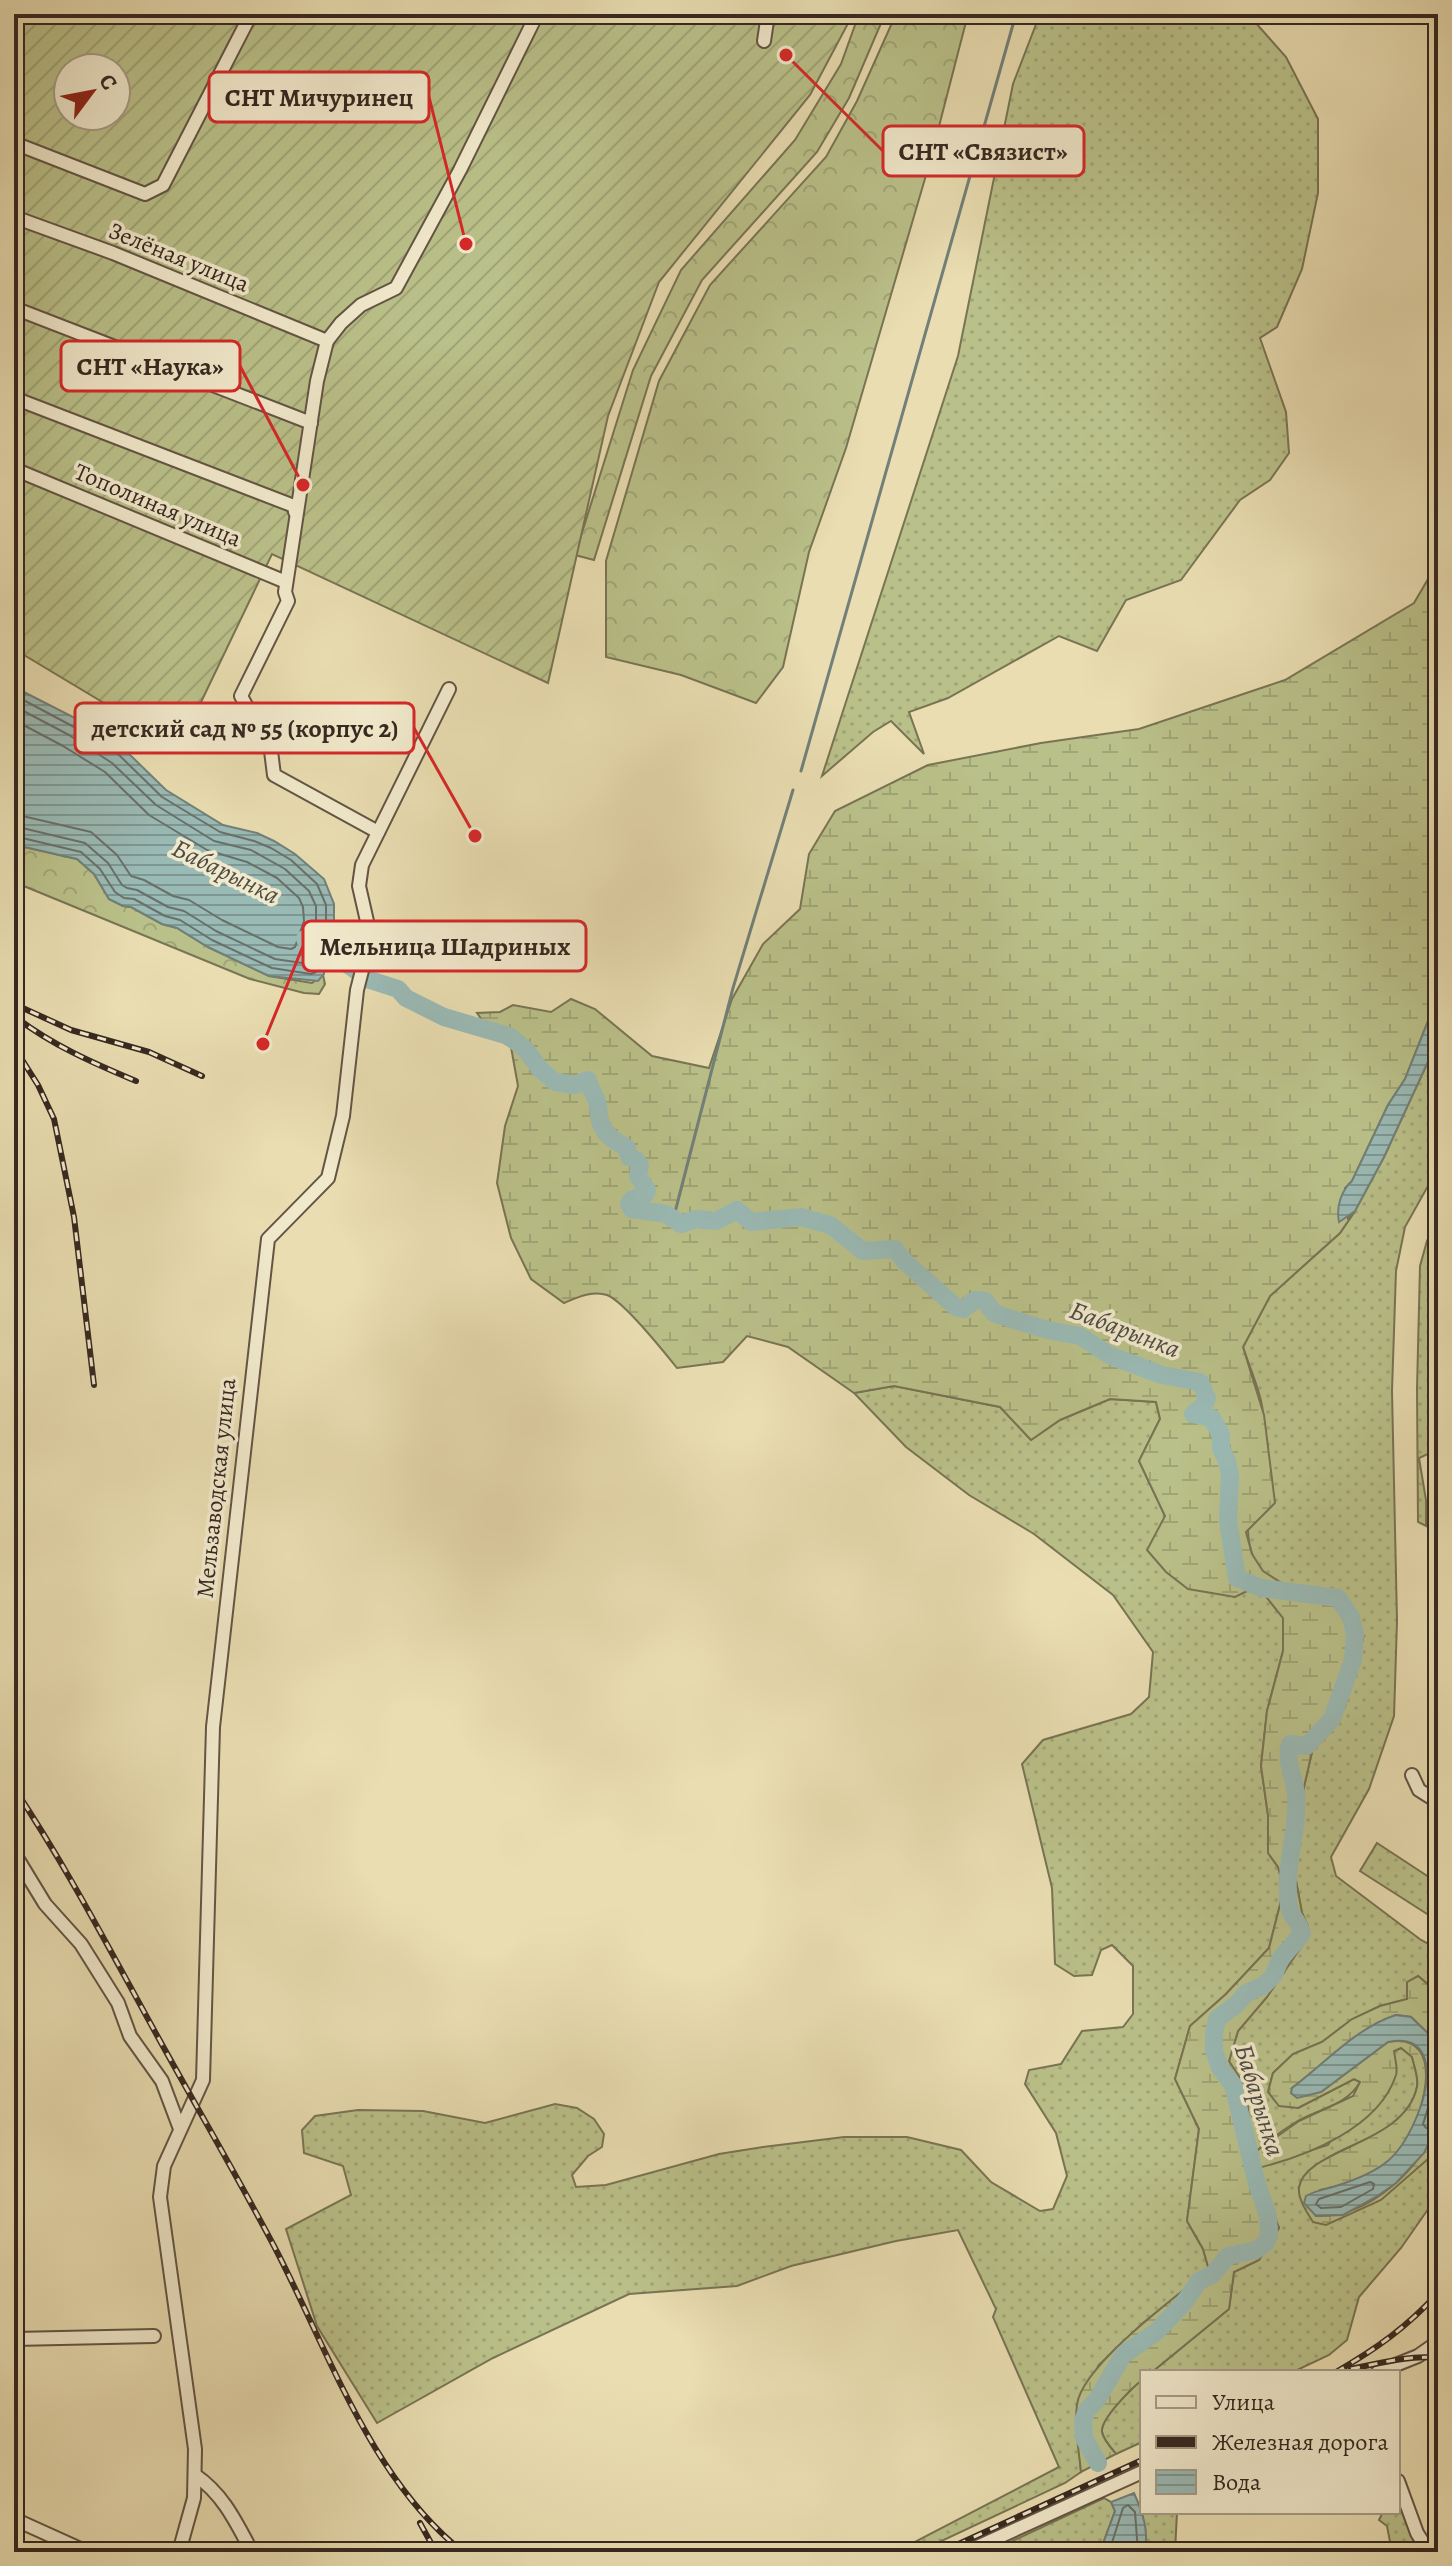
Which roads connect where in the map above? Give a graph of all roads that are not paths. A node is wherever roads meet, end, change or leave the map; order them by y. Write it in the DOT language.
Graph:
graph roads {
  1 [pos="251,14"];
  2 [pos="537,14"];
  3 [pos="768,14"];
  4 [pos="764,41"];
  5 [pos="14,143"];
  6 [pos="14,217"];
  7 [pos="14,308"];
  8 [pos="327,341"];
  9 [pos="14,398"];
  10 [pos="311,423"];
  11 [pos="14,469"];
  12 [pos="295,512"];
  13 [pos="286,582"];
  14 [pos="449,689"];
  15 [pos="378,832"];
  16 [pos="1412,1775"];
  17 [pos="1438,1802"];
  18 [pos="14,1853"];
  19 [pos="180,2129"];
  20 [pos="154,2336"];
  21 [pos="14,2339"];
  22 [pos="1438,2342"];
  23 [pos="1383,2370"];
  24 [pos="1140,2473"];
  25 [pos="195,2475"];
  26 [pos="1400,2486"];
  27 [pos="14,2519"];
  28 [pos="87,2552"];
  29 [pos="179,2552"];
  30 [pos="252,2552"];
  31 [pos="966,2552"];
  32 [pos="1429,2552"];
  1 -- 5 [label="street"];
  2 -- 8 [label="street"];
  3 -- 4 [label="street"];
  6 -- 8 [label="street, Зелёная улица"];
  7 -- 10 [label="street"];
  8 -- 10 [label="street"];
  9 -- 12 [label="street"];
  10 -- 12 [label="street"];
  11 -- 13 [label="street, Тополиная улица"];
  12 -- 13 [label="street"];
  13 -- 15 [label="street"];
  14 -- 15 [label="street, Мельзаводская улица"];
  15 -- 19 [label="street, Мельзаводская улица"];
  16 -- 17 [label="street"];
  18 -- 19 [label="street"];
  19 -- 25 [label="street, Мельзаводская улица"];
  20 -- 21 [label="street"];
  22 -- 23 [label="street"];
  24 -- 31 [label="street"];
  25 -- 29 [label="street, Мельзаводская улица"];
  25 -- 30 [label="street"];
  26 -- 32 [label="street"];
  27 -- 28 [label="street"];
}
